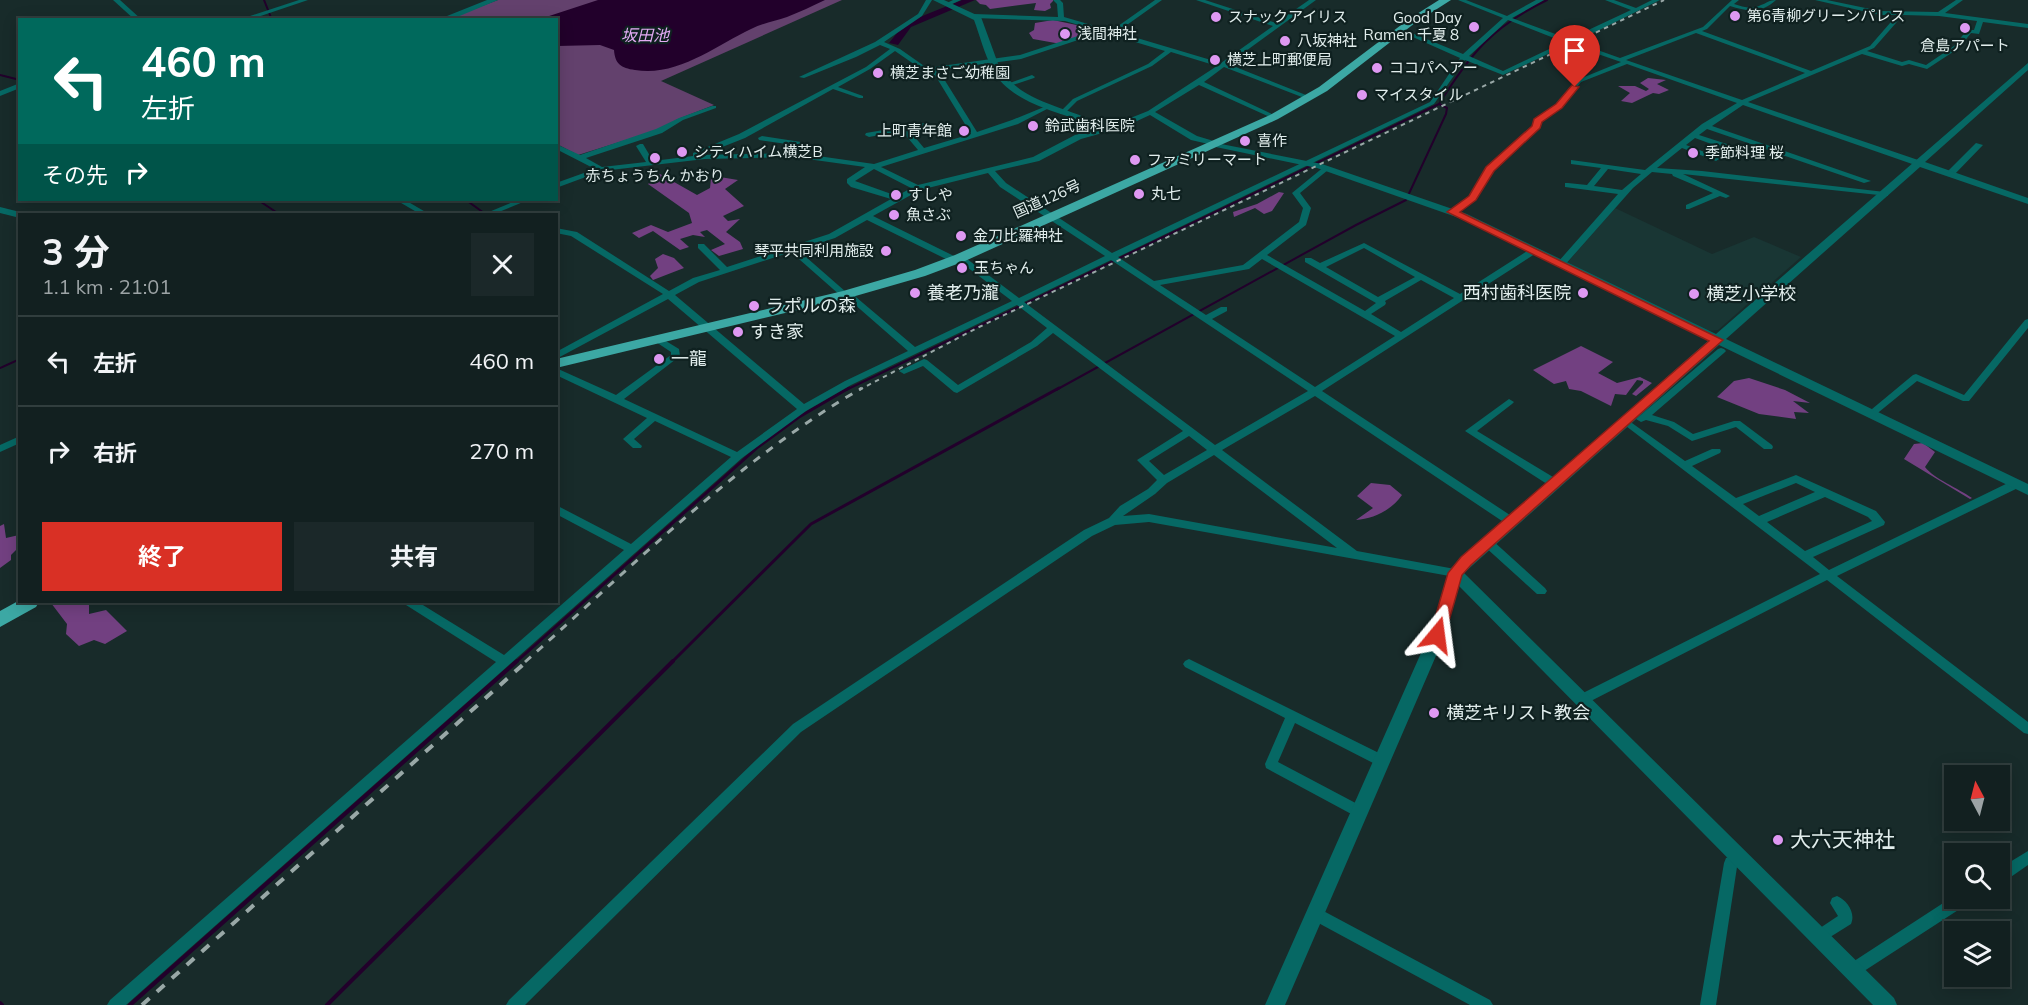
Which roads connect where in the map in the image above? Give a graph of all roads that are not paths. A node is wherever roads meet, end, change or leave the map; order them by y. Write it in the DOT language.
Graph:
graph roads {
  1 [pos="116,0"];
  2 [pos="305,0"];
  3 [pos="494,0"];
  4 [pos="929,0"];
  5 [pos="937,0"];
  6 [pos="958,0"];
  7 [pos="1056,0"];
  8 [pos="1160,0"];
  9 [pos="1199,0"];
  10 [pos="1312,0"];
  11 [pos="1446,0"];
  12 [pos="1461,0"];
  13 [pos="1541,0"];
  14 [pos="1608,0"];
  15 [pos="1657,0"];
  16 [pos="1736,0"];
  17 [pos="1773,0"];
  18 [pos="1818,0"];
  19 [pos="1960,0"];
  20 [pos="948,4"];
  21 [pos="1729,4"];
  22 [pos="1636,10"];
  23 [pos="1939,14"];
  24 [pos="1900,15"];
  25 [pos="974,16"];
  26 [pos="137,18"];
  27 [pos="247,18"];
  28 [pos="446,18"];
  29 [pos="1509,18"];
  30 [pos="1061,19"];
  31 [pos="1980,20"];
  32 [pos="1275,25"];
  33 [pos="2028,26"];
  34 [pos="1105,29"];
  35 [pos="1400,30"];
  36 [pos="1113,32"];
  37 [pos="1698,32"];
  38 [pos="1569,41"];
  39 [pos="879,42"];
  40 [pos="894,49"];
  41 [pos="1171,49"];
  42 [pos="1863,52"];
  43 [pos="1467,58"];
  44 [pos="993,59"];
  45 [pos="1623,61"];
  46 [pos="1222,64"];
  47 [pos="2028,66"];
  48 [pos="932,69"];
  49 [pos="1812,73"];
  50 [pos="802,77"];
  51 [pos="1032,77"];
  52 [pos="1199,82"];
  53 [pos="1010,84"];
  54 [pos="18,86"];
  55 [pos="833,87"];
  56 [pos="0,94"];
  57 [pos="861,98"];
  58 [pos="1309,98"];
  59 [pos="1742,102"];
  60 [pos="714,107"];
  61 [pos="1046,108"];
  62 [pos="1150,112"];
  63 [pos="1062,113"];
  64 [pos="1274,117"];
  65 [pos="921,125"];
  66 [pos="1705,126"];
  67 [pos="904,129"];
  68 [pos="1102,130"];
  69 [pos="868,135"];
  70 [pos="975,135"];
  71 [pos="1694,135"];
  72 [pos="769,136"];
  73 [pos="1214,144"];
  74 [pos="1680,145"];
  75 [pos="1979,145"];
  76 [pos="640,146"];
  77 [pos="558,147"];
  78 [pos="922,150"];
  79 [pos="793,155"];
  80 [pos="580,158"];
  81 [pos="614,158"];
  82 [pos="691,158"];
  83 [pos="1574,162"];
  84 [pos="651,163"];
  85 [pos="1918,163"];
  86 [pos="1314,165"];
  87 [pos="623,166"];
  88 [pos="874,166"];
  89 [pos="1606,166"];
  90 [pos="601,169"];
  91 [pos="990,170"];
  92 [pos="1647,171"];
  93 [pos="1670,171"];
  94 [pos="1950,174"];
  95 [pos="1867,181"];
  96 [pos="558,185"];
  97 [pos="1568,185"];
  98 [pos="1590,187"];
  99 [pos="917,188"];
  100 [pos="1624,193"];
  101 [pos="1885,194"];
  102 [pos="898,199"];
  103 [pos="402,201"];
  104 [pos="521,201"];
  105 [pos="2028,201"];
  106 [pos="1689,207"];
  107 [pos="0,210"];
  108 [pos="1452,212"];
  109 [pos="423,213"];
  110 [pos="491,213"];
  111 [pos="18,214"];
  112 [pos="868,217"];
  113 [pos="1052,218"];
  114 [pos="558,230"];
  115 [pos="701,246"];
  116 [pos="794,249"];
  117 [pos="1535,250"];
  118 [pos="1262,255"];
  119 [pos="1113,257"];
  120 [pos="957,259"];
  121 [pos="1308,260"];
  122 [pos="1561,264"];
  123 [pos="1321,266"];
  124 [pos="725,270"];
  125 [pos="1421,277"];
  126 [pos="1153,284"];
  127 [pos="668,294"];
  128 [pos="846,294"];
  129 [pos="1460,298"];
  130 [pos="1378,301"];
  131 [pos="1018,304"];
  132 [pos="1224,309"];
  133 [pos="1364,315"];
  134 [pos="1205,319"];
  135 [pos="2028,322"];
  136 [pos="705,328"];
  137 [pos="1053,328"];
  138 [pos="1400,335"];
  139 [pos="658,340"];
  140 [pos="1719,346"];
  141 [pos="914,351"];
  142 [pos="558,355"];
  143 [pos="558,364"];
  144 [pos="904,371"];
  145 [pos="558,372"];
  146 [pos="1314,392"];
  147 [pos="617,399"];
  148 [pos="1509,402"];
  149 [pos="803,409"];
  150 [pos="1871,414"];
  151 [pos="1646,416"];
  152 [pos="654,417"];
  153 [pos="1629,423"];
  154 [pos="1190,431"];
  155 [pos="18,440"];
  156 [pos="637,446"];
  157 [pos="1768,447"];
  158 [pos="0,449"];
  159 [pos="1213,449"];
  160 [pos="1716,451"];
  161 [pos="738,456"];
  162 [pos="1685,465"];
  163 [pos="1163,480"];
  164 [pos="1554,483"];
  165 [pos="2024,487"];
  166 [pos="1826,492"];
  167 [pos="1735,503"];
  168 [pos="558,510"];
  169 [pos="1113,521"];
  170 [pos="1758,521"];
  171 [pos="1512,522"];
  172 [pos="1488,543"];
  173 [pos="632,549"];
  174 [pos="1356,556"];
  175 [pos="1804,556"];
  176 [pos="1455,573"];
  177 [pos="1828,575"];
  178 [pos="1541,591"];
  179 [pos="28,603"];
  180 [pos="412,603"];
  181 [pos="0,620"];
  182 [pos="505,661"];
  183 [pos="1189,664"];
  184 [pos="1583,699"];
  185 [pos="1292,717"];
  186 [pos="2028,729"];
  187 [pos="1382,761"];
  188 [pos="1360,812"];
  189 [pos="2028,857"];
  190 [pos="1741,858"];
  191 [pos="2010,869"];
  192 [pos="1837,903"];
  193 [pos="1947,909"];
  194 [pos="1316,914"];
  195 [pos="1819,937"];
  196 [pos="1853,970"];
  197 [pos="116,1005"];
  198 [pos="514,1005"];
  199 [pos="1275,1005"];
  200 [pos="1485,1005"];
  201 [pos="1708,1005"];
  202 [pos="1887,1005"];
  1 -- 26 [label="street"];
  2 -- 27 [label="street"];
  3 -- 28 [label="street"];
  4 -- 39 [label="street"];
  5 -- 20 [label="street"];
  6 -- 20 [label="street"];
  7 -- 30 [label="street"];
  8 -- 36 [label="street"];
  9 -- 32 [label="street"];
  10 -- 32 [label="street"];
  11 -- 35 [label="highway, 国道126号"];
  12 -- 29 [label="street"];
  13 -- 29 [label="street"];
  14 -- 22 [label="street"];
  15 -- 22 [label="street"];
  16 -- 21 [label="street"];
  17 -- 21 [label="street"];
  18 -- 24 [label="street"];
  19 -- 23 [label="street"];
  20 -- 25 [label="street"];
  21 -- 37 [label="street"];
  22 -- 38 [label="street"];
  23 -- 24 [label="street"];
  23 -- 31 [label="street"];
  24 -- 42 [label="street"];
  25 -- 30 [label="street"];
  25 -- 44 [label="street"];
  29 -- 38 [label="street"];
  29 -- 43 [label="street"];
  30 -- 34 [label="street"];
  31 -- 33 [label="street"];
  31 -- 42 [label="street"];
  32 -- 46 [label="street"];
  34 -- 36 [label="street"];
  34 -- 44 [label="street"];
  35 -- 43 [label="street"];
  35 -- 58 [label="highway, 国道126号"];
  36 -- 41 [label="street"];
  37 -- 45 [label="street"];
  37 -- 49 [label="street"];
  38 -- 43 [label="street"];
  38 -- 45 [label="street"];
  39 -- 40 [label="street"];
  39 -- 50 [label="street"];
  40 -- 48 [label="street"];
  40 -- 55 [label="street"];
  41 -- 46 [label="street"];
  41 -- 63 [label="street"];
  42 -- 49 [label="street"];
  43 -- 86 [label="street"];
  44 -- 48 [label="street"];
  44 -- 53 [label="street"];
  45 -- 59 [label="street"];
  45 -- 108 [label="street"];
  46 -- 52 [label="street"];
  46 -- 58 [label="street"];
  47 -- 85 [label="street"];
  48 -- 70 [label="street"];
  49 -- 59 [label="street"];
  51 -- 53 [label="street"];
  52 -- 62 [label="street"];
  52 -- 64 [label="street"];
  53 -- 61 [label="street"];
  54 -- 56 [label="street"];
  55 -- 57 [label="street"];
  55 -- 82 [label="street"];
  58 -- 64 [label="highway, 国道126号"];
  59 -- 66 [label="street"];
  59 -- 85 [label="street"];
  60 -- 80 [label="street"];
  61 -- 63 [label="street"];
  61 -- 70 [label="street"];
  62 -- 68 [label="street"];
  62 -- 73 [label="street"];
  63 -- 68 [label="street"];
  64 -- 73 [label="highway, 国道126号"];
  65 -- 67 [label="street"];
  66 -- 71 [label="street"];
  66 -- 95 [label="street"];
  67 -- 69 [label="street"];
  67 -- 78 [label="street"];
  68 -- 91 [label="street"];
  70 -- 78 [label="street"];
  71 -- 74 [label="street"];
  71 -- 74 [label="street"];
  72 -- 79 [label="street"];
  73 -- 86 [label="street"];
  73 -- 113 [label="highway, 国道126号"];
  74 -- 92 [label="street"];
  75 -- 94 [label="street"];
  76 -- 84 [label="street"];
  77 -- 80 [label="street"];
  78 -- 88 [label="street"];
  79 -- 82 [label="street"];
  79 -- 88 [label="street"];
  80 -- 90 [label="street"];
  81 -- 87 [label="street"];
  82 -- 84 [label="street"];
  83 -- 89 [label="street"];
  84 -- 87 [label="street"];
  85 -- 94 [label="street"];
  85 -- 101 [label="street"];
  86 -- 108 [label="street"];
  86 -- 118 [label="street"];
  86 -- 119 [label="street"];
  87 -- 90 [label="street"];
  88 -- 99 [label="street"];
  88 -- 102 [label="street"];
  89 -- 92 [label="street"];
  89 -- 98 [label="street"];
  90 -- 96 [label="street"];
  91 -- 99 [label="street"];
  91 -- 113 [label="street"];
  92 -- 93 [label="street"];
  92 -- 100 [label="street"];
  93 -- 101 [label="street"];
  93 -- 106 [label="street"];
  94 -- 105 [label="street"];
  97 -- 98 [label="street"];
  98 -- 100 [label="street"];
  99 -- 102 [label="street"];
  100 -- 122 [label="street"];
  101 -- 140 [label="street"];
  102 -- 112 [label="street"];
  103 -- 109 [label="street"];
  104 -- 110 [label="street"];
  107 -- 111 [label="street"];
  108 -- 117 [label="street"];
  112 -- 116 [label="street"];
  112 -- 120 [label="street"];
  113 -- 119 [label="street"];
  113 -- 120 [label="highway, 国道126号"];
  114 -- 127 [label="street"];
  115 -- 124 [label="street"];
  116 -- 124 [label="street"];
  116 -- 128 [label="street"];
  117 -- 122 [label="street"];
  117 -- 129 [label="street"];
  118 -- 126 [label="street"];
  118 -- 133 [label="street"];
  119 -- 126 [label="street"];
  119 -- 131 [label="street"];
  120 -- 128 [label="highway, 国道126号"];
  120 -- 131 [label="street"];
  121 -- 123 [label="street"];
  122 -- 140 [label="street"];
  123 -- 125 [label="street"];
  123 -- 130 [label="street"];
  124 -- 127 [label="street"];
  125 -- 129 [label="street"];
  125 -- 130 [label="street"];
  126 -- 134 [label="street"];
  127 -- 136 [label="street"];
  127 -- 142 [label="street"];
  128 -- 136 [label="highway, 国道126号"];
  128 -- 141 [label="street"];
  129 -- 138 [label="street"];
  130 -- 133 [label="street"];
  131 -- 137 [label="street"];
  131 -- 141 [label="street"];
  132 -- 134 [label="street"];
  133 -- 138 [label="street"];
  134 -- 146 [label="street"];
  135 -- 150 [label="street"];
  136 -- 139 [label="highway, 国道126号"];
  136 -- 149 [label="street"];
  137 -- 144 [label="street"];
  137 -- 154 [label="street"];
  138 -- 146 [label="street"];
  139 -- 143 [label="highway, 国道126号"];
  139 -- 147 [label="street"];
  140 -- 150 [label="street"];
  140 -- 151 [label="street"];
  140 -- 153 [label="street"];
  141 -- 149 [label="street"];
  145 -- 147 [label="street"];
  146 -- 159 [label="street"];
  146 -- 171 [label="street"];
  147 -- 152 [label="street"];
  148 -- 164 [label="street"];
  149 -- 161 [label="street"];
  150 -- 165 [label="street"];
  151 -- 153 [label="street"];
  151 -- 157 [label="street"];
  152 -- 156 [label="street"];
  152 -- 161 [label="street"];
  153 -- 162 [label="street"];
  153 -- 164 [label="street"];
  154 -- 159 [label="street"];
  154 -- 163 [label="street"];
  155 -- 158 [label="street"];
  159 -- 163 [label="street"];
  159 -- 174 [label="street"];
  160 -- 162 [label="street"];
  161 -- 173 [label="street"];
  162 -- 167 [label="street"];
  163 -- 169 [label="street"];
  164 -- 171 [label="street"];
  165 -- 177 [label="street"];
  166 -- 167 [label="street"];
  166 -- 170 [label="street"];
  166 -- 175 [label="street"];
  167 -- 170 [label="street"];
  168 -- 173 [label="street"];
  169 -- 174 [label="street"];
  169 -- 198 [label="street"];
  170 -- 175 [label="street"];
  171 -- 172 [label="street"];
  172 -- 176 [label="street"];
  172 -- 178 [label="street"];
  173 -- 182 [label="street"];
  174 -- 176 [label="street"];
  175 -- 177 [label="street"];
  176 -- 184 [label="street"];
  176 -- 187 [label="street"];
  177 -- 184 [label="street"];
  177 -- 186 [label="street"];
  179 -- 181 [label="highway"];
  180 -- 182 [label="street"];
  182 -- 197 [label="street"];
  183 -- 185 [label="street"];
  184 -- 190 [label="street"];
  185 -- 187 [label="street"];
  185 -- 188 [label="street"];
  187 -- 188 [label="street"];
  188 -- 194 [label="street"];
  189 -- 191 [label="street"];
  190 -- 195 [label="street"];
  190 -- 201 [label="street"];
  192 -- 195 [label="street"];
  193 -- 196 [label="street"];
  194 -- 199 [label="street"];
  194 -- 200 [label="street"];
  195 -- 196 [label="street"];
  196 -- 202 [label="street"];
}
